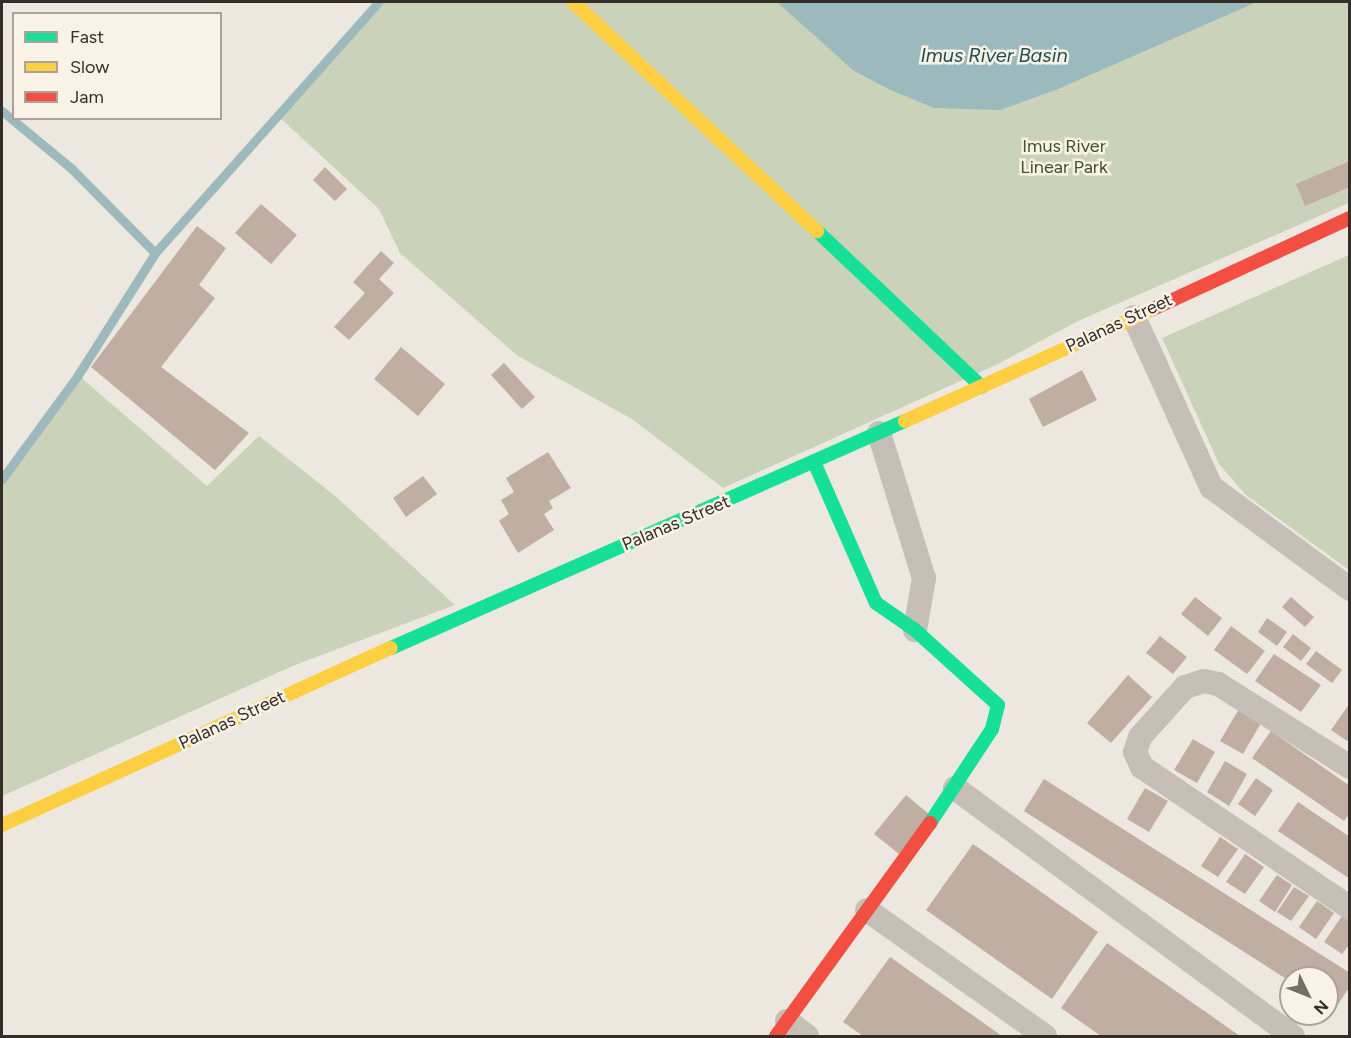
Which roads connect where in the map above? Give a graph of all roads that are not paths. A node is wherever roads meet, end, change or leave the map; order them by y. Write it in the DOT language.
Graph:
graph roads {
  1 [pos="573,2"];
  2 [pos="1350,218"];
  3 [pos="1134,317"];
  4 [pos="982,387"];
  5 [pos="879,433"];
  6 [pos="814,462"];
  7 [pos="1350,589"];
  8 [pos="915,630"];
  9 [pos="1350,767"];
  10 [pos="955,788"];
  11 [pos="2,825"];
  12 [pos="1350,908"];
  13 [pos="867,910"];
  14 [pos="781,1029"];
  15 [pos="807,1036"];
  16 [pos="1045,1036"];
  17 [pos="1293,1036"];
  1 -- 4 [label="main road"];
  2 -- 3 [label="main road, Palanas Street"];
  3 -- 4 [label="main road, Palanas Street"];
  3 -- 7 [label="street"];
  4 -- 5 [label="main road, Palanas Street"];
  5 -- 6 [label="main road, Palanas Street"];
  5 -- 8 [label="street"];
  6 -- 8 [label="main road"];
  6 -- 11 [label="main road, Palanas Street"];
  8 -- 10 [label="main road"];
  9 -- 12 [label="street"];
  10 -- 13 [label="main road"];
  10 -- 17 [label="street"];
  13 -- 14 [label="main road"];
  13 -- 16 [label="street"];
  14 -- 15 [label="street"];
}
